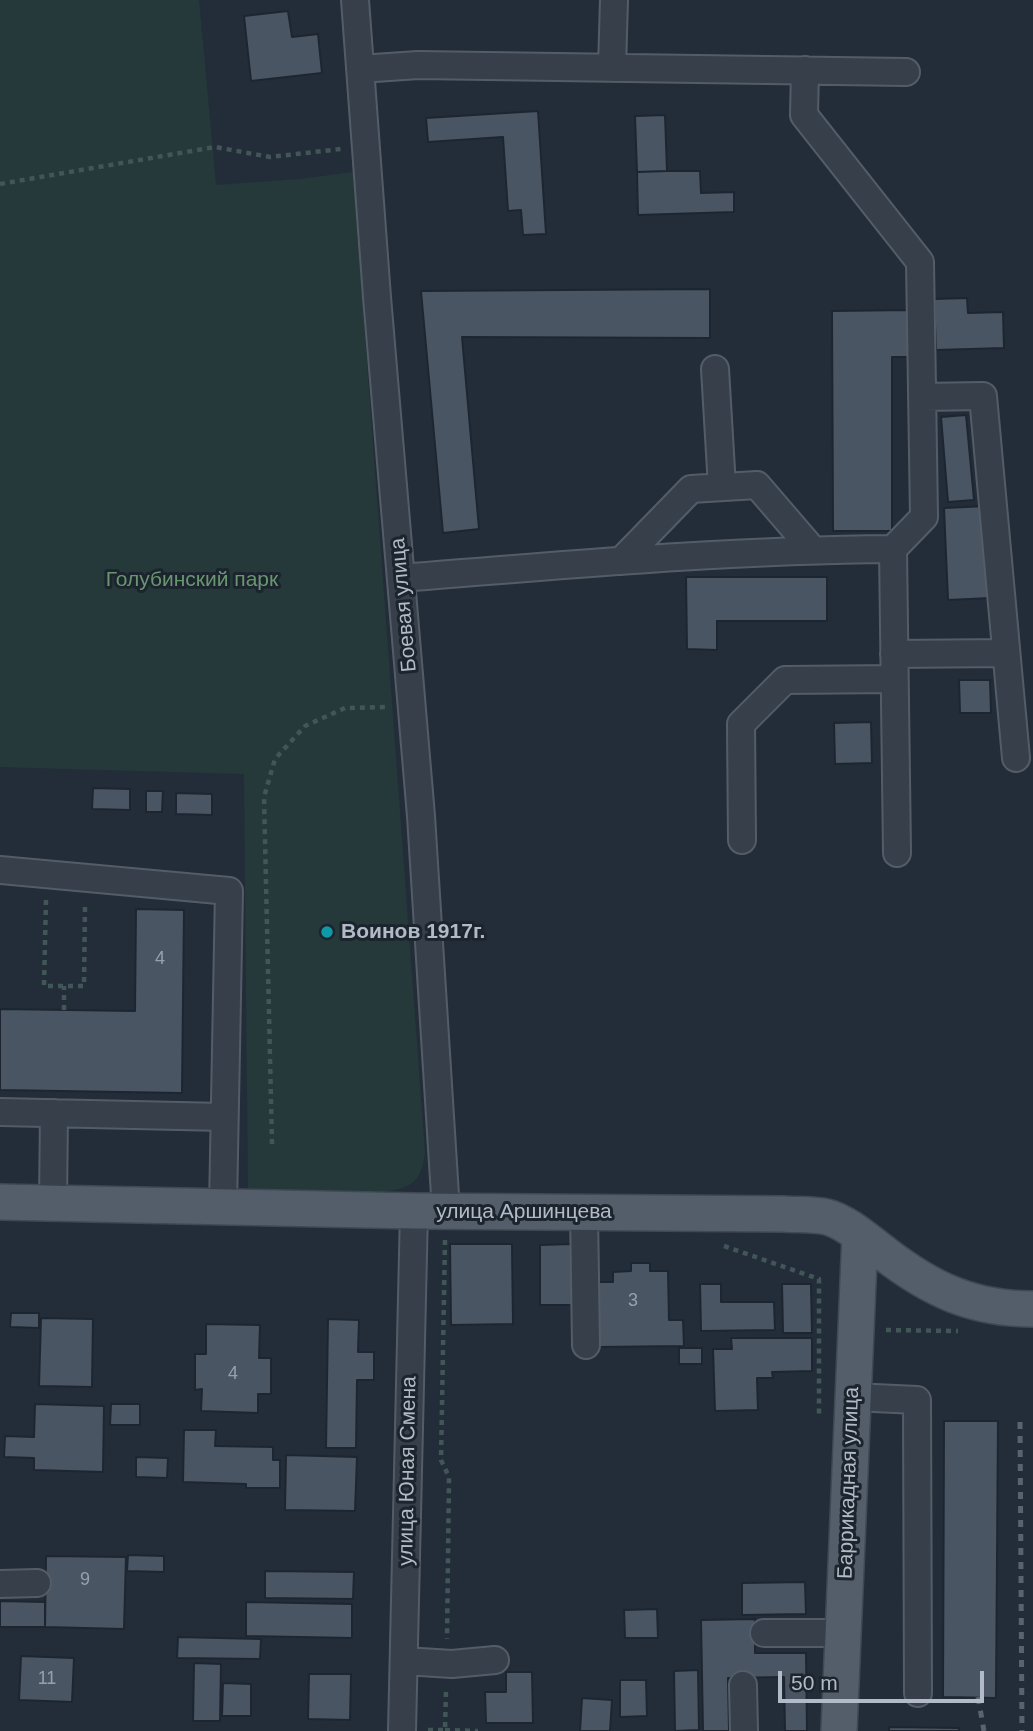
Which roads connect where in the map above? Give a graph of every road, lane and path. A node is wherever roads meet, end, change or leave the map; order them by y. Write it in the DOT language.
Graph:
graph roads {
  1 [pos="355,0"];
  2 [pos="614,0"];
  3 [pos="612,68"];
  4 [pos="360,69"];
  5 [pos="805,70"];
  6 [pos="906,72"];
  7 [pos="366,146"];
  8 [pos="0,184"];
  9 [pos="715,369"];
  10 [pos="922,397"];
  11 [pos="722,487"];
  12 [pos="812,549"];
  13 [pos="893,549"];
  14 [pos="621,561"];
  15 [pos="401,578"];
  16 [pos="1006,653"];
  17 [pos="894,666"];
  18 [pos="412,707"];
  19 [pos="1016,758"];
  20 [pos="742,840"];
  21 [pos="897,853"];
  22 [pos="0,870"];
  23 [pos="46,874"];
  24 [pos="86,878"];
  25 [pos="64,986"];
  26 [pos="64,1010"];
  27 [pos="0,1112"];
  28 [pos="54,1113"];
  29 [pos="224,1117"];
  30 [pos="272,1144"];
  31 [pos="0,1202"];
  32 [pos="53,1203"];
  33 [pos="223,1207"];
  34 [pos="584,1212"];
  35 [pos="424,1220"];
  36 [pos="860,1235"];
  37 [pos="715,1242"];
  38 [pos="819,1279"];
  39 [pos="856,1306"];
  40 [pos="1028,1309"];
  41 [pos="967,1330"];
  42 [pos="586,1345"];
  43 [pos="853,1397"];
  44 [pos="819,1415"];
  45 [pos="37,1583"];
  46 [pos="0,1584"];
  47 [pos="764,1633"];
  48 [pos="843,1633"];
  49 [pos="495,1660"];
  50 [pos="404,1661"];
  51 [pos="446,1663"];
  52 [pos="743,1685"];
  53 [pos="918,1693"];
  54 [pos="445,1730"];
  55 [pos="402,1731"];
  56 [pos="478,1731"];
  57 [pos="744,1731"];
  58 [pos="839,1731"];
  1 -- 4 [label="street, Боевая улица"];
  2 -- 3 [label="street"];
  3 -- 4 [label="street"];
  3 -- 5 [label="street"];
  4 -- 7 [label="street, Боевая улица"];
  5 -- 6 [label="street"];
  5 -- 10 [label="street"];
  7 -- 8 [label="path"];
  7 -- 15 [label="street, Боевая улица"];
  9 -- 11 [label="street"];
  10 -- 13 [label="street"];
  10 -- 16 [label="street"];
  11 -- 12 [label="street"];
  11 -- 14 [label="street"];
  12 -- 13 [label="street"];
  12 -- 14 [label="street"];
  13 -- 17 [label="street"];
  14 -- 15 [label="street"];
  15 -- 18 [label="street, Боевая улица"];
  16 -- 17 [label="street"];
  16 -- 19 [label="street"];
  17 -- 20 [label="street"];
  17 -- 21 [label="street"];
  18 -- 30 [label="path"];
  18 -- 35 [label="street, Боевая улица"];
  22 -- 23 [label="street"];
  23 -- 24 [label="street"];
  23 -- 25 [label="path"];
  24 -- 25 [label="path"];
  24 -- 29 [label="street"];
  25 -- 26 [label="path"];
  27 -- 28 [label="street"];
  28 -- 29 [label="street"];
  28 -- 32 [label="street"];
  29 -- 33 [label="street"];
  31 -- 32 [label="main road, улица Аршинцева"];
  32 -- 33 [label="main road, улица Аршинцева"];
  33 -- 35 [label="main road, улица Аршинцева"];
  34 -- 35 [label="main road, улица Аршинцева"];
  34 -- 36 [label="main road, улица Аршинцева"];
  34 -- 42 [label="street"];
  35 -- 50 [label="street, улица Юная Смена"];
  35 -- 51 [label="path"];
  36 -- 39 [label="main road, Баррикадная улица"];
  36 -- 40 [label="main road, улица Аршинцева"];
  37 -- 38 [label="path"];
  38 -- 39 [label="path"];
  38 -- 44 [label="path"];
  39 -- 41 [label="path"];
  39 -- 43 [label="main road, Баррикадная улица"];
  43 -- 48 [label="main road, Баррикадная улица"];
  43 -- 53 [label="street"];
  45 -- 46 [label="street"];
  47 -- 48 [label="street"];
  48 -- 58 [label="main road, Баррикадная улица"];
  49 -- 51 [label="street"];
  50 -- 51 [label="street"];
  50 -- 55 [label="street, улица Юная Смена"];
  51 -- 54 [label="path"];
  52 -- 57 [label="street"];
  54 -- 55 [label="path"];
  54 -- 56 [label="path"];
}
